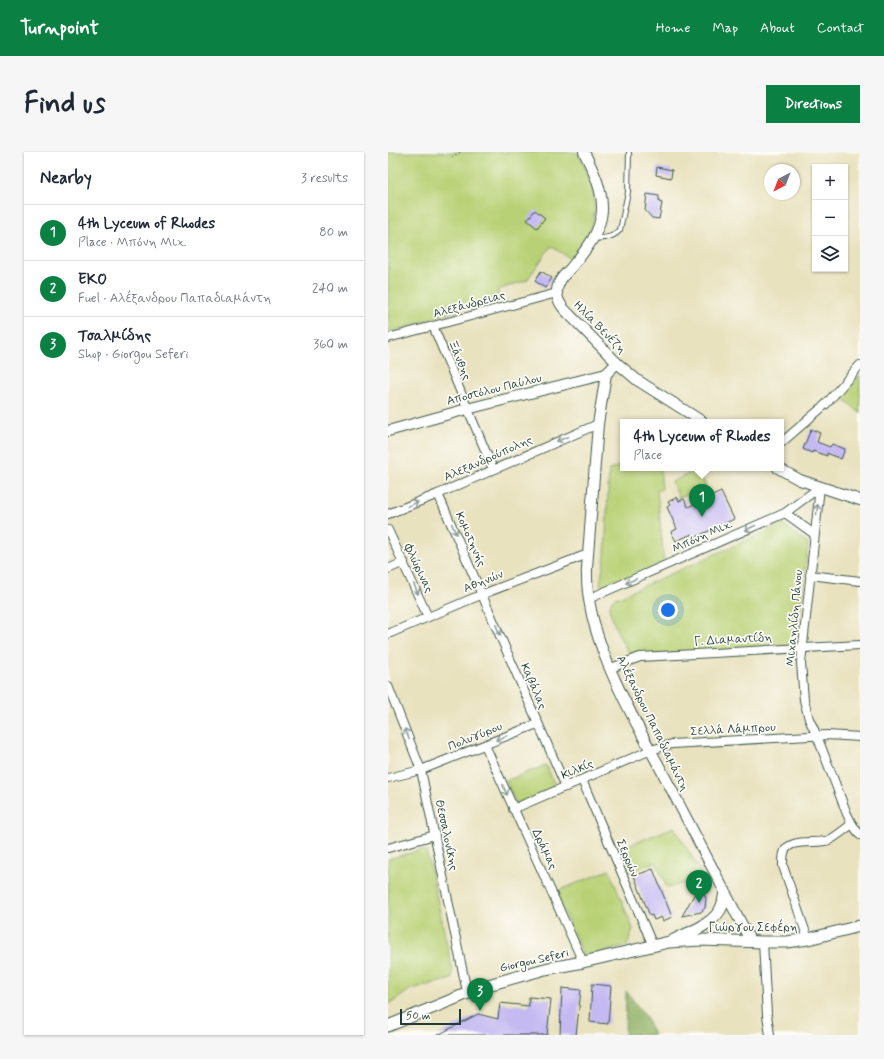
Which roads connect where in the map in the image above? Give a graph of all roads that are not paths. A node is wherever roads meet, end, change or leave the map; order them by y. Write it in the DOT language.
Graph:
graph roads {
  1 [pos="584,152"];
  2 [pos="629,152"];
  3 [pos="593,239"];
  4 [pos="557,293"];
  5 [pos="433,326"];
  6 [pos="388,338"];
  7 [pos="617,363"];
  8 [pos="860,365"];
  9 [pos="606,374"];
  10 [pos="467,409"];
  11 [pos="698,419"];
  12 [pos="598,424"];
  13 [pos="388,431"];
  14 [pos="784,440"];
  15 [pos="493,469"];
  16 [pos="784,471"];
  17 [pos="820,487"];
  18 [pos="438,494"];
  19 [pos="860,500"];
  20 [pos="786,512"];
  21 [pos="388,514"];
  22 [pos="388,530"];
  23 [pos="814,534"];
  24 [pos="588,554"];
  25 [pos="404,562"];
  26 [pos="388,569"];
  27 [pos="810,575"];
  28 [pos="860,581"];
  29 [pos="482,594"];
  30 [pos="588,599"];
  31 [pos="428,617"];
  32 [pos="388,634"];
  33 [pos="860,645"];
  34 [pos="803,647"];
  35 [pos="611,668"];
  36 [pos="388,686"];
  37 [pos="537,724"];
  38 [pos="817,736"];
  39 [pos="860,737"];
  40 [pos="485,745"];
  41 [pos="651,750"];
  42 [pos="421,770"];
  43 [pos="388,778"];
  44 [pos="582,780"];
  45 [pos="566,787"];
  46 [pos="513,809"];
  47 [pos="852,824"];
  48 [pos="435,835"];
  49 [pos="860,836"];
  50 [pos="388,848"];
  51 [pos="724,891"];
  52 [pos="860,926"];
  53 [pos="808,939"];
  54 [pos="669,942"];
  55 [pos="751,942"];
  56 [pos="763,942"];
  57 [pos="653,946"];
  58 [pos="583,962"];
  59 [pos="467,992"];
  60 [pos="388,1026"];
  61 [pos="770,1035"];
  1 -- 3 [label="street"];
  2 -- 3 [label="lane"];
  3 -- 4 [label="street"];
  4 -- 5 [label="street, Αλεξάνδρειας"];
  4 -- 7 [label="street, Ηλία Βενέζη"];
  5 -- 6 [label="street, Αλεξάνδρειας"];
  5 -- 10 [label="street, Ξάνθης"];
  7 -- 9 [label="street"];
  7 -- 11 [label="street, Ηλία Βενέζη"];
  8 -- 14 [label="street"];
  9 -- 10 [label="street, Αποστόλου Παύλου"];
  9 -- 12 [label="street, Αλέξανδρου Παπαδιαμάντη"];
  10 -- 13 [label="street, Αποστόλου Παύλου"];
  10 -- 15 [label="street, Ξάνθης"];
  12 -- 15 [label="street, Αλεξανδρούπολης, one-way"];
  12 -- 24 [label="street, Αλέξανδρου Παπαδιαμάντη"];
  15 -- 18 [label="street, Αλεξανδρούπολης"];
  16 -- 17 [label="street"];
  17 -- 19 [label="street"];
  17 -- 20 [label="street, Μπόνη Μιχ."];
  23 -- 17 [label="street, Μιχαηλίδη Πάνου, one-way"];
  21 -- 18 [label="street, Αλεξανδρούπολης, one-way"];
  18 -- 29 [label="street, Κομοτηνής, one-way"];
  20 -- 23 [label="street"];
  20 -- 30 [label="street, Μπόνη Μιχ., one-way"];
  22 -- 25 [label="street, Φλώρινας"];
  23 -- 27 [label="street, Μιχαηλίδη Πάνου"];
  24 -- 29 [label="street, Αθηνών"];
  24 -- 30 [label="street, Αλέξανδρου Παπαδιαμάντη"];
  25 -- 26 [label="street"];
  25 -- 31 [label="street, Φλώρινας, one-way"];
  27 -- 28 [label="street"];
  27 -- 34 [label="street, Μιχαηλίδη Πάνου"];
  29 -- 31 [label="street, Αθηνών"];
  29 -- 37 [label="street, Καβάλας, one-way"];
  30 -- 35 [label="street, Αλέξανδρου Παπαδιαμάντη"];
  31 -- 32 [label="street, Αθηνών"];
  33 -- 34 [label="street, Γ. Διαμαντίδη"];
  34 -- 35 [label="street, Γ. Διαμαντίδη"];
  34 -- 38 [label="street, Μιχαηλίδη Πάνου"];
  35 -- 41 [label="street, Αλέξανδρου Παπαδιαμάντη"];
  42 -- 36 [label="street, Θεσσαλονίκης, one-way"];
  37 -- 40 [label="street, Πολυγύρου, one-way"];
  37 -- 45 [label="street, Καβάλας"];
  38 -- 39 [label="street, Σελλά Λάμπρου"];
  38 -- 41 [label="street, Σελλά Λάμπρου"];
  38 -- 47 [label="street, Μιχαηλίδη Πάνου"];
  40 -- 42 [label="street, Πολυγύρου"];
  40 -- 46 [label="street, Δράμας, one-way"];
  41 -- 44 [label="street, Κιλκίς"];
  41 -- 51 [label="street, Αλέξανδρου Παπαδιαμάντη"];
  42 -- 43 [label="street, Πολυγύρου"];
  42 -- 48 [label="street, Θεσσαλονίκης"];
  44 -- 45 [label="street, Κιλκίς"];
  44 -- 57 [label="street, Σερρών"];
  45 -- 46 [label="street, Κιλκίς"];
  46 -- 58 [label="street, Δράμας"];
  47 -- 49 [label="street, Μιχαηλίδη Πάνου"];
  47 -- 53 [label="street"];
  48 -- 50 [label="street"];
  48 -- 59 [label="street, Θεσσαλονίκης"];
  51 -- 54 [label="main road"];
  51 -- 55 [label="street, Αλέξανδρου Παπαδιαμάντη"];
  52 -- 53 [label="main road, Γιώργου Σεφέρη"];
  53 -- 56 [label="main road, Γιώργου Σεφέρη"];
  54 -- 55 [label="main road, Γιώργου Σεφέρη"];
  54 -- 57 [label="main road, Giorgou Seferi"];
  55 -- 56 [label="main road, Γιώργου Σεφέρη"];
  56 -- 61 [label="street"];
  57 -- 58 [label="main road, Giorgou Seferi"];
  58 -- 59 [label="main road, Giorgou Seferi"];
  59 -- 60 [label="main road, Giorgou Seferi"];
}
